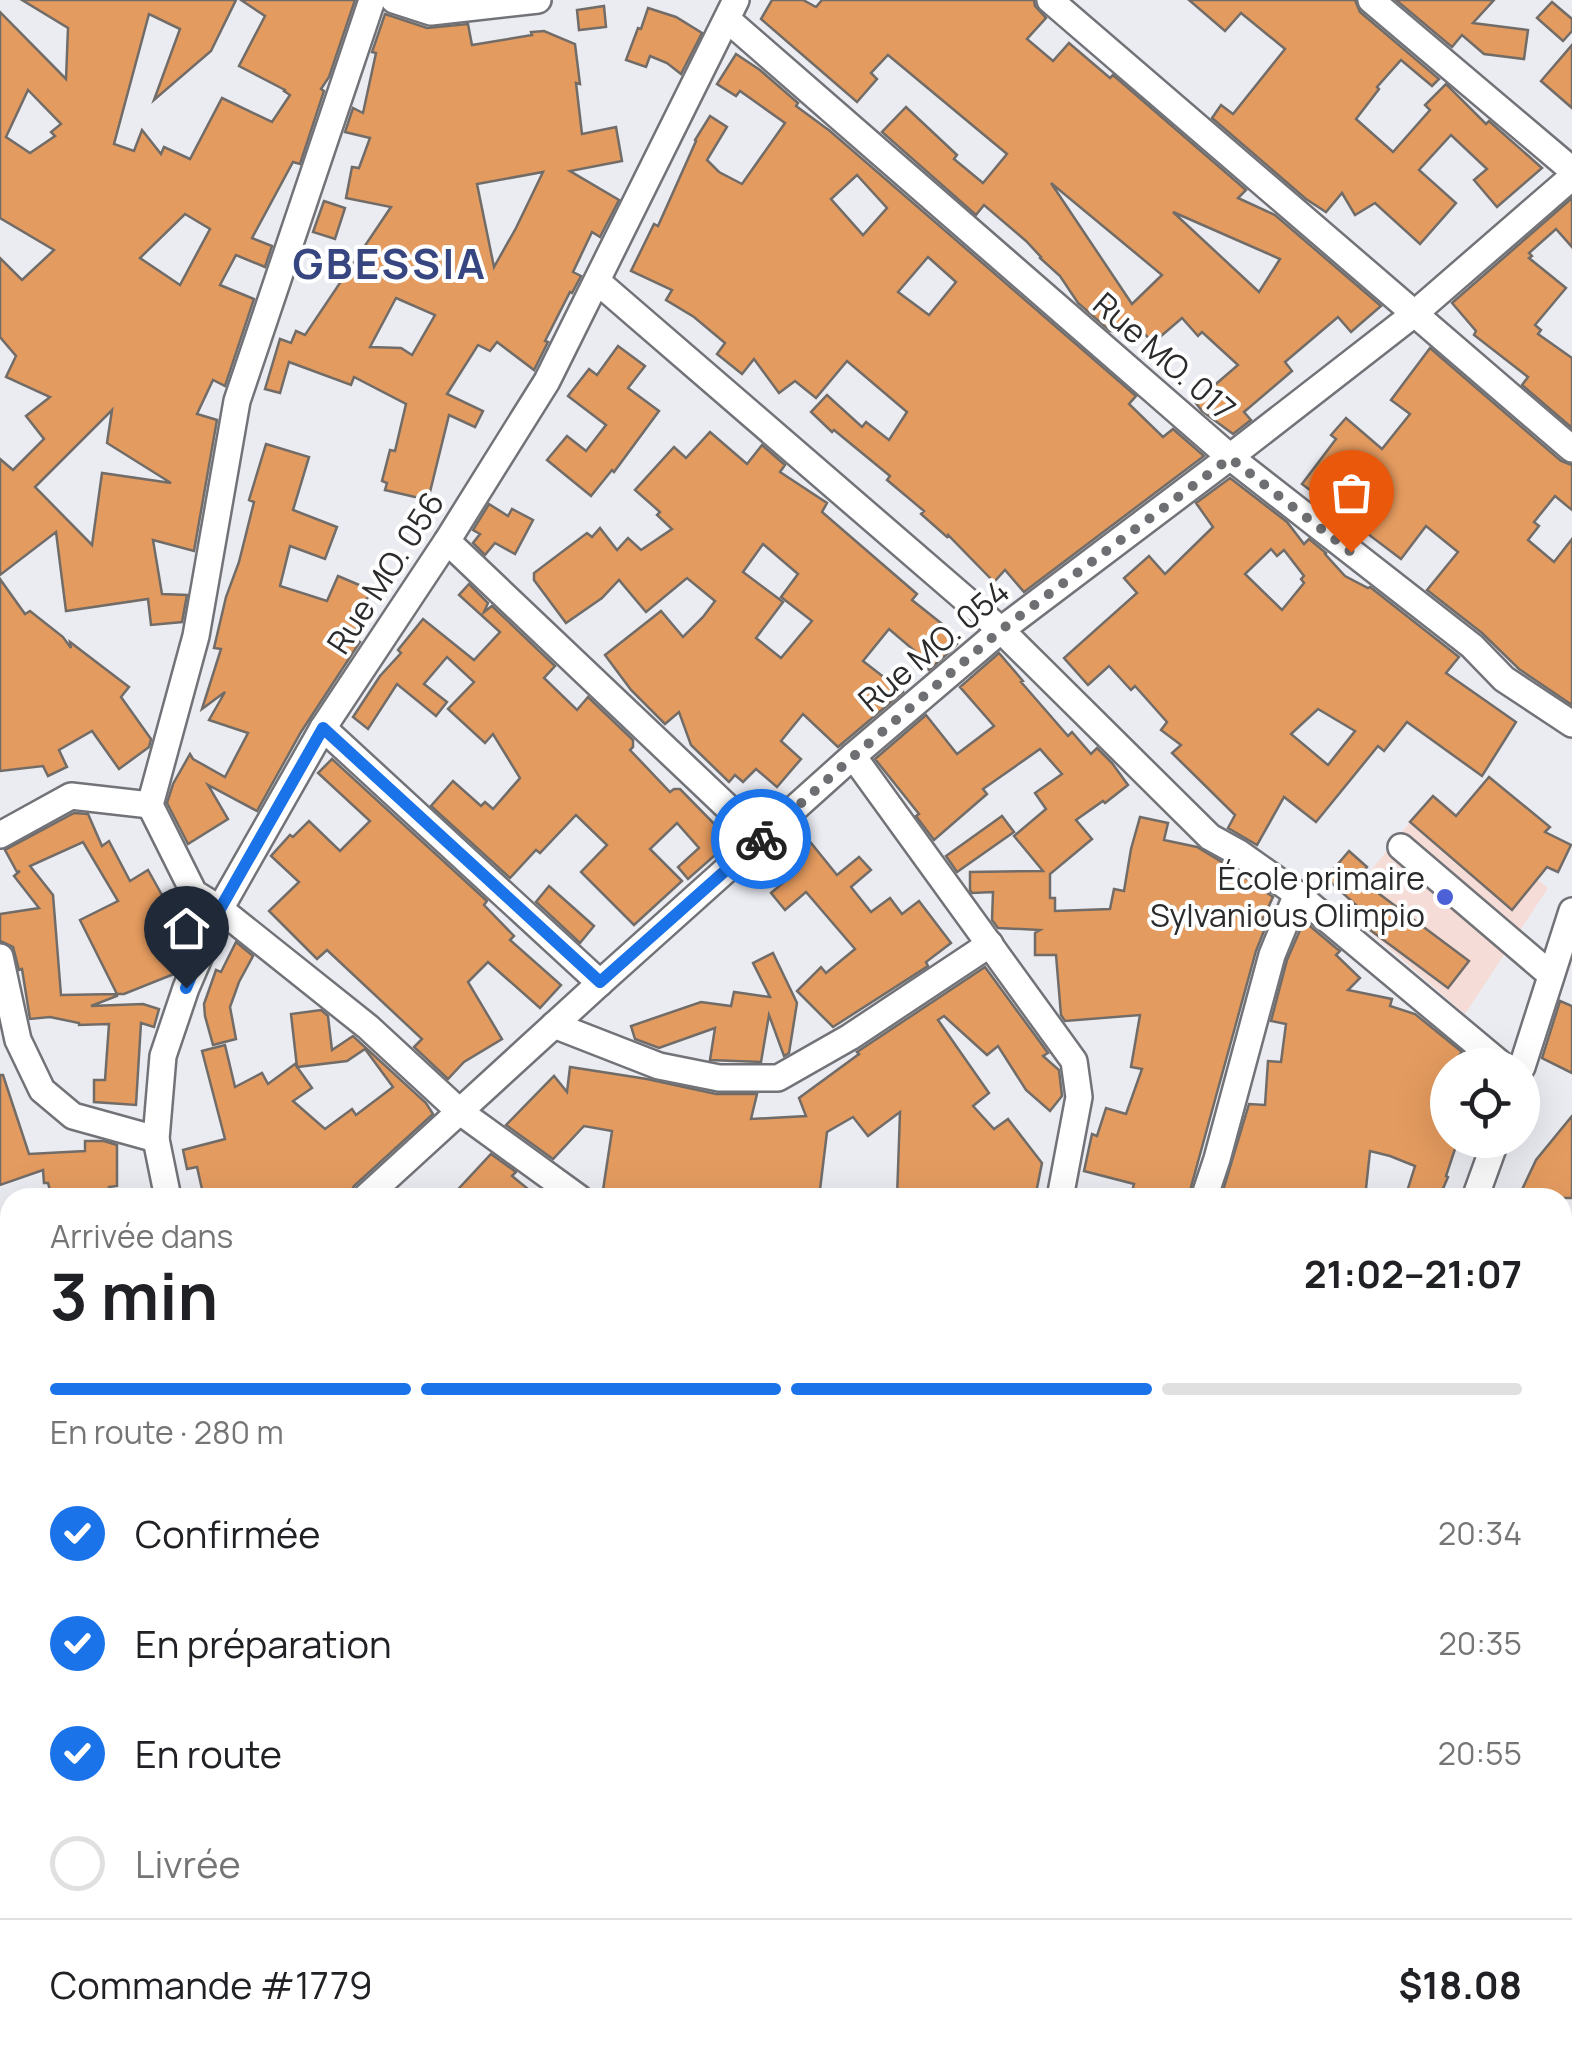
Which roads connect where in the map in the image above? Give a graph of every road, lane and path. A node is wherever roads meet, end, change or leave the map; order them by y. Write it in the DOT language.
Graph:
graph roads {
  1 [pos="372,0"];
  2 [pos="394,0"];
  3 [pos="538,0"];
  4 [pos="1050,0"];
  5 [pos="1371,0"];
  6 [pos="732,10"];
  7 [pos="1572,174"];
  8 [pos="598,282"];
  9 [pos="1414,314"];
  10 [pos="1572,449"];
  11 [pos="1230,458"];
  12 [pos="446,541"];
  13 [pos="1001,630"];
  14 [pos="1572,724"];
  15 [pos="323,728"];
  16 [pos="854,756"];
  17 [pos="150,805"];
  18 [pos="0,835"];
  19 [pos="761,839"];
  20 [pos="1402,847"];
  21 [pos="1297,894"];
  22 [pos="220,909"];
  23 [pos="1572,911"];
  24 [pos="990,944"];
  25 [pos="0,957"];
  26 [pos="1551,975"];
  27 [pos="600,982"];
  28 [pos="554,1024"];
  29 [pos="1482,1048"];
  30 [pos="1528,1048"];
  31 [pos="458,1111"];
  32 [pos="156,1139"];
  33 [pos="1489,1158"];
  34 [pos="166,1188"];
  35 [pos="376,1188"];
  36 [pos="566,1188"];
  37 [pos="1062,1188"];
  38 [pos="1207,1188"];
  39 [pos="1479,1188"];
  1 -- 17 [label="street"];
  2 -- 3 [label="street"];
  4 -- 9 [label="street"];
  5 -- 7 [label="street"];
  6 -- 8 [label="street, Rue MO. 056"];
  6 -- 11 [label="street, Rue MO. 017"];
  7 -- 9 [label="street, Rue MO. 054"];
  8 -- 12 [label="street, Rue MO. 056"];
  8 -- 13 [label="street"];
  9 -- 10 [label="street"];
  9 -- 11 [label="street, Rue MO. 054"];
  11 -- 13 [label="street, Rue MO. 054"];
  11 -- 14 [label="street, Rue MO. 017"];
  12 -- 15 [label="street, Rue MO. 056"];
  12 -- 19 [label="street"];
  13 -- 16 [label="street, Rue MO. 054"];
  13 -- 21 [label="street"];
  15 -- 22 [label="street, Rue MO. 056"];
  15 -- 27 [label="street"];
  16 -- 19 [label="street, Rue MO. 054"];
  16 -- 24 [label="street"];
  17 -- 18 [label="street"];
  17 -- 22 [label="street"];
  19 -- 27 [label="street, Rue MO. 054"];
  20 -- 26 [label="street"];
  21 -- 29 [label="street"];
  21 -- 38 [label="street"];
  22 -- 31 [label="street"];
  22 -- 32 [label="street, Rue MO. 056"];
  23 -- 26 [label="street"];
  24 -- 28 [label="street"];
  24 -- 37 [label="street"];
  25 -- 32 [label="street"];
  26 -- 30 [label="street"];
  27 -- 28 [label="street, Rue MO. 054"];
  28 -- 31 [label="street, Rue MO. 054"];
  31 -- 35 [label="street, Rue MO. 054"];
  31 -- 36 [label="street"];
  32 -- 34 [label="street, Rue MO. 056"];
  33 -- 39 [label="street"];
}
